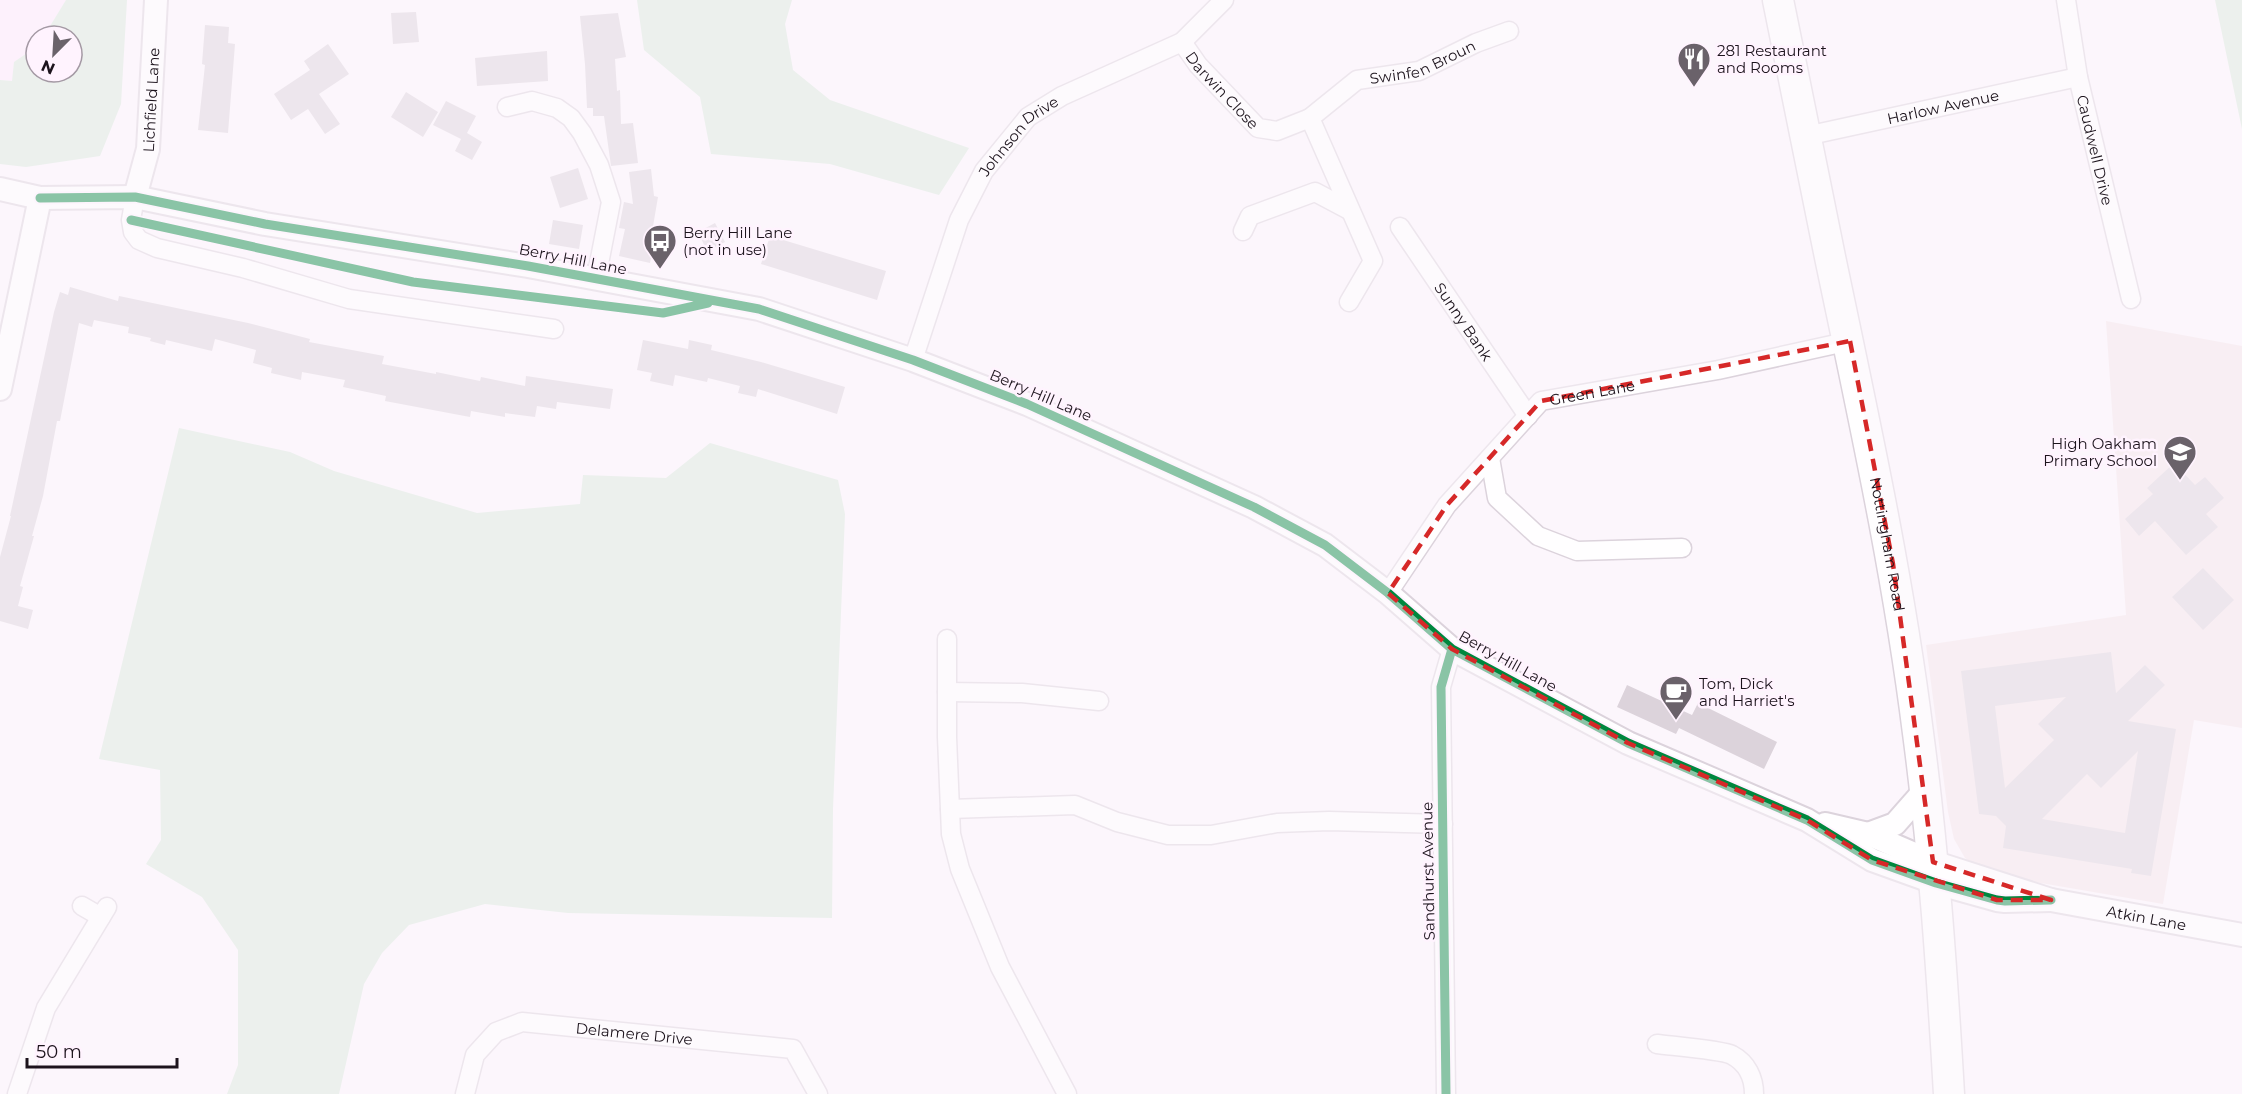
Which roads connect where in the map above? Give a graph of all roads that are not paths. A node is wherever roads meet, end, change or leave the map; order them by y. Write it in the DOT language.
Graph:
graph roads {
  1 [pos="156,0"];
  2 [pos="1224,0"];
  3 [pos="1778,0"];
  4 [pos="2066,0"];
  5 [pos="1509,31"];
  6 [pos="1182,42"];
  7 [pos="2078,77"];
  8 [pos="507,107"];
  9 [pos="1310,118"];
  10 [pos="1806,136"];
  11 [pos="0,189"];
  12 [pos="135,197"];
  13 [pos="40,198"];
  14 [pos="1349,210"];
  15 [pos="1400,227"];
  16 [pos="1243,231"];
  17 [pos="596,279"];
  18 [pos="2131,299"];
  19 [pos="1349,302"];
  20 [pos="554,329"];
  21 [pos="1850,341"];
  22 [pos="914,360"];
  23 [pos="0,389"];
  24 [pos="1528,416"];
  25 [pos="1490,458"];
  26 [pos="1682,548"];
  27 [pos="1388,593"];
  28 [pos="946,639"];
  29 [pos="1452,649"];
  30 [pos="947,692"];
  31 [pos="1099,701"];
  32 [pos="1924,791"];
  33 [pos="950,809"];
  34 [pos="1807,820"];
  35 [pos="1443,824"];
  36 [pos="1868,834"];
  37 [pos="1934,873"];
  38 [pos="82,906"];
  39 [pos="2242,935"];
  40 [pos="1657,1044"];
  41 [pos="16,1094"];
  42 [pos="465,1094"];
  43 [pos="818,1094"];
  44 [pos="1067,1094"];
  45 [pos="1446,1094"];
  46 [pos="1754,1094"];
  47 [pos="1949,1094"];
  1 -- 12 [label="street, Lichfield Lane"];
  2 -- 6 [label="street, Johnson Drive"];
  3 -- 10 [label="highway, Nottingham Road"];
  4 -- 7 [label="street, Caudwell Drive"];
  5 -- 9 [label="street, Swinfen Broun"];
  6 -- 9 [label="street, Darwin Close"];
  6 -- 22 [label="street, Johnson Drive"];
  7 -- 10 [label="street, Harlow Avenue"];
  7 -- 18 [label="street, Caudwell Drive"];
  8 -- 17 [label="street"];
  9 -- 14 [label="street"];
  10 -- 21 [label="highway, Nottingham Road"];
  11 -- 13 [label="street, Berry Hill Lane"];
  12 -- 13 [label="street, Berry Hill Lane"];
  12 -- 17 [label="street, Berry Hill Lane"];
  12 -- 20 [label="street"];
  13 -- 23 [label="street"];
  14 -- 16 [label="street"];
  14 -- 19 [label="street"];
  15 -- 24 [label="street, Sunny Bank"];
  17 -- 22 [label="street, Berry Hill Lane"];
  21 -- 24 [label="street, Green Lane"];
  21 -- 32 [label="highway, Nottingham Road"];
  22 -- 27 [label="street, Berry Hill Lane"];
  24 -- 25 [label="street, Green Lane"];
  25 -- 26 [label="street"];
  25 -- 27 [label="street, Green Lane"];
  27 -- 29 [label="street, Berry Hill Lane"];
  28 -- 30 [label="street"];
  29 -- 34 [label="street, Berry Hill Lane"];
  29 -- 35 [label="street, Sandhurst Avenue"];
  30 -- 31 [label="street"];
  30 -- 33 [label="street"];
  32 -- 36 [label="street"];
  32 -- 37 [label="highway, Nottingham Road"];
  33 -- 35 [label="street"];
  33 -- 44 [label="street"];
  34 -- 36 [label="street, Berry Hill Lane"];
  34 -- 37 [label="street, Berry Hill Lane"];
  35 -- 45 [label="street, Sandhurst Avenue"];
  36 -- 37 [label="street, Berry Hill Lane"];
  37 -- 39 [label="street, Atkin Lane"];
  37 -- 47 [label="highway, Nottingham Road"];
  38 -- 41 [label="street"];
  40 -- 46 [label="street"];
  42 -- 43 [label="street, Delamere Drive"];
}
